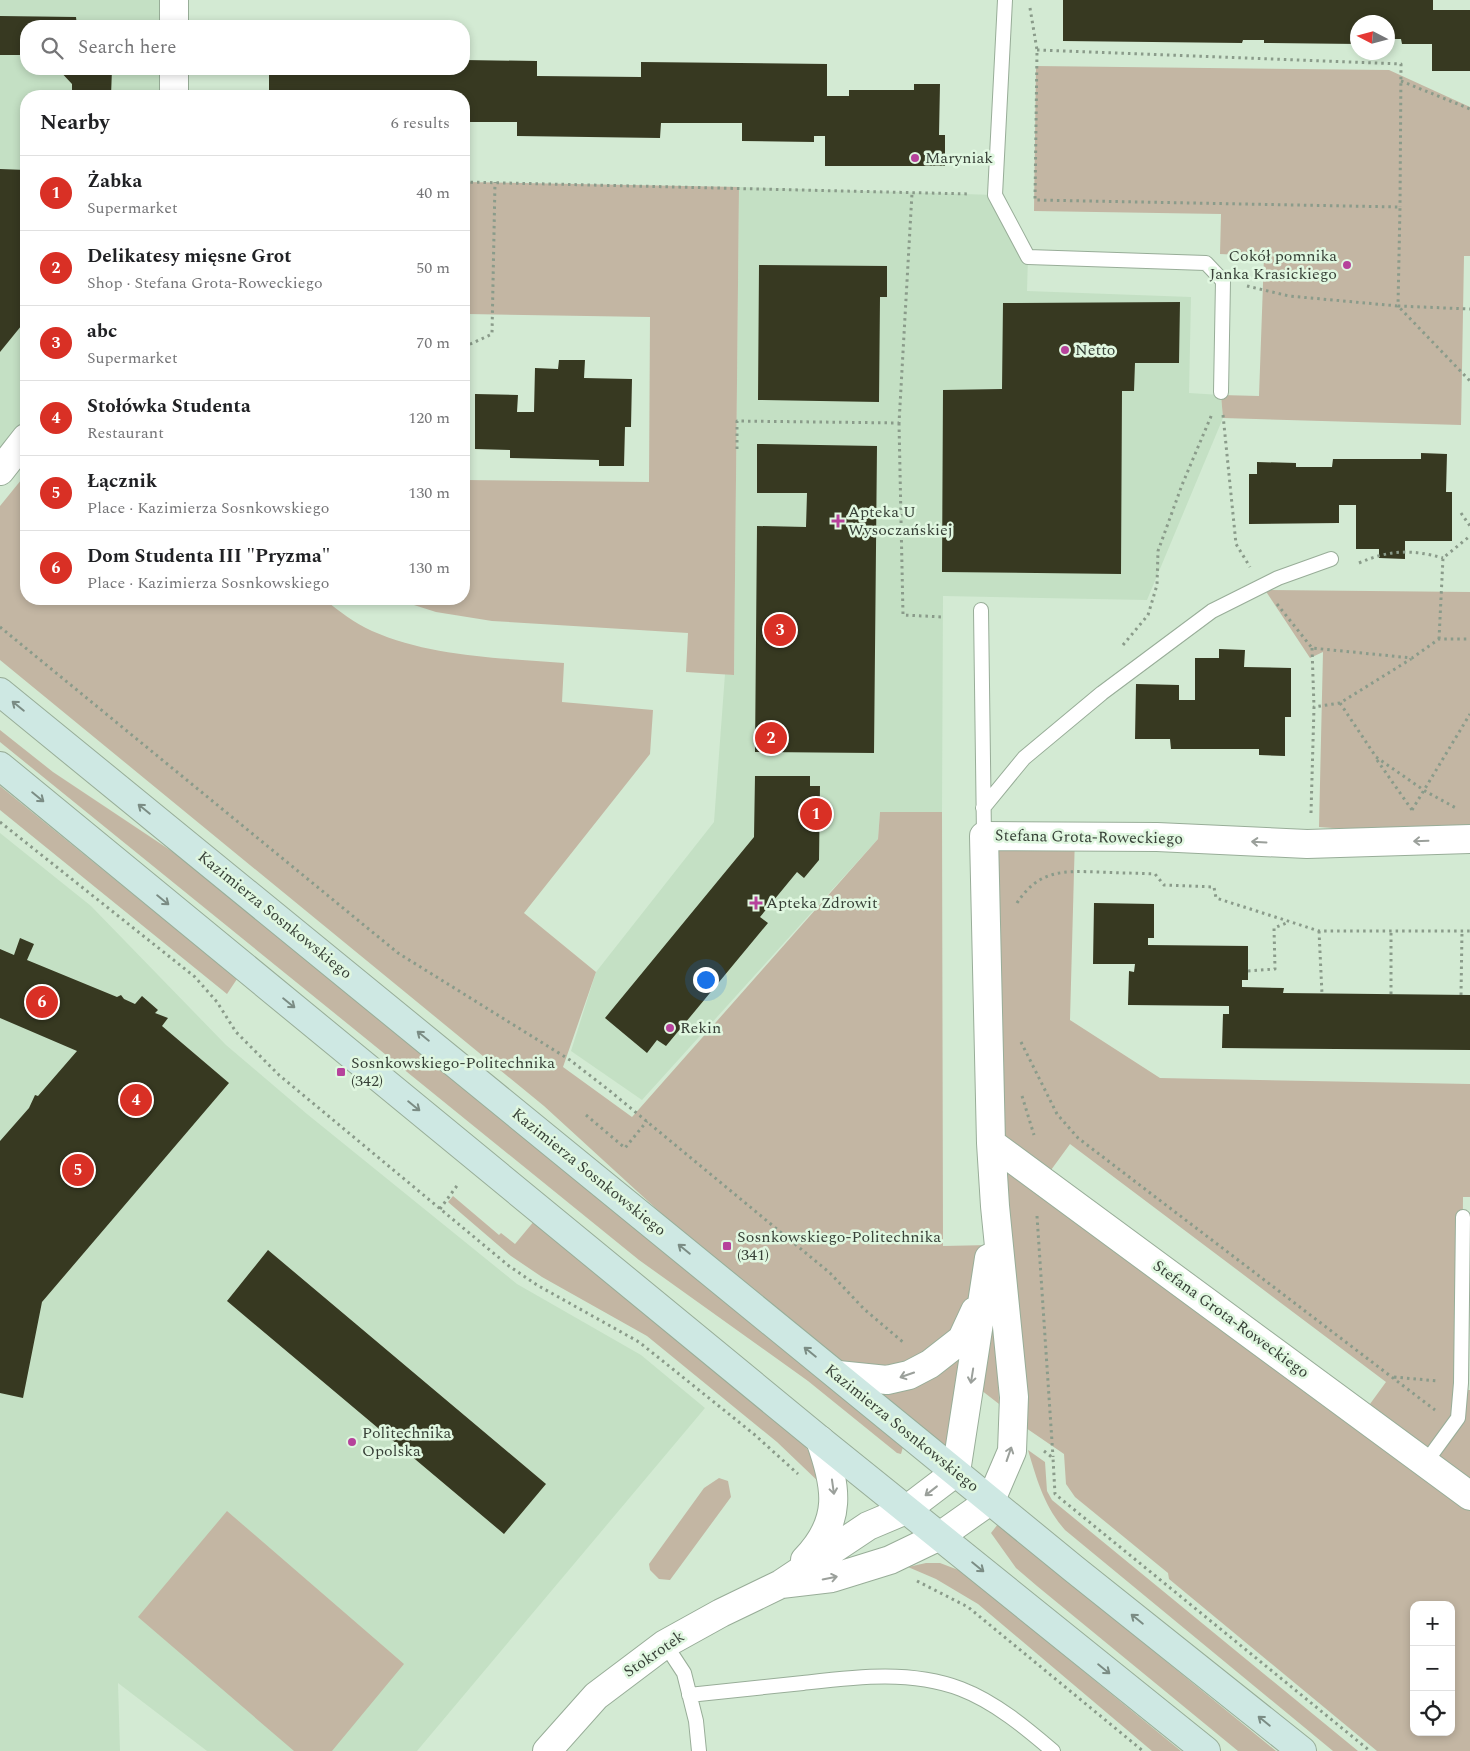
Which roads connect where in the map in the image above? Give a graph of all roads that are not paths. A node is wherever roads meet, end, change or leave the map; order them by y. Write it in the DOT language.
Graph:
graph roads {
  1 [pos="174,0"];
  2 [pos="1005,0"];
  3 [pos="174,20"];
  4 [pos="174,75"];
  5 [pos="174,90"];
  6 [pos="1221,392"];
  7 [pos="20,446"];
  8 [pos="0,471"];
  9 [pos="1331,559"];
  10 [pos="981,610"];
  11 [pos="0,692"];
  12 [pos="0,766"];
  13 [pos="983,808"];
  14 [pos="984,836"];
  15 [pos="1470,839"];
  16 [pos="991,1143"];
  17 [pos="995,1206"];
  18 [pos="1463,1217"];
  19 [pos="985,1291"];
  20 [pos="838,1375"];
  21 [pos="820,1440"];
  22 [pos="1426,1462"];
  23 [pos="956,1472"];
  24 [pos="1470,1496"];
  25 [pos="991,1500"];
  26 [pos="906,1510"];
  27 [pos="940,1536"];
  28 [pos="781,1584"];
  29 [pos="665,1644"];
  30 [pos="689,1695"];
  31 [pos="546,1751"];
  32 [pos="699,1751"];
  33 [pos="1053,1751"];
  34 [pos="1206,1751"];
  35 [pos="1302,1751"];
  1 -- 3 [label="street"];
  2 -- 6 [label="lane"];
  4 -- 5 [label="street"];
  7 -- 8 [label="street"];
  9 -- 13 [label="lane"];
  10 -- 13 [label="lane"];
  20 -- 11 [label="street, Kazimierza Sosnkowskiego, one-way"];
  12 -- 21 [label="street, one-way"];
  13 -- 14 [label="lane"];
  15 -- 14 [label="street, Stefana Grota-Roweckiego, one-way"];
  14 -- 16 [label="street, Stefana Grota-Roweckiego"];
  16 -- 17 [label="street, Stefana Grota-Roweckiego"];
  16 -- 22 [label="street, Stefana Grota-Roweckiego"];
  17 -- 19 [label="street, Stefana Grota-Roweckiego"];
  25 -- 17 [label="street, Stefana Grota-Roweckiego, one-way"];
  18 -- 22 [label="lane"];
  19 -- 20 [label="street, Stefana Grota-Roweckiego, one-way"];
  19 -- 23 [label="street, Stefana Grota-Roweckiego, one-way"];
  20 -- 23 [label="street, Kazimierza Sosnkowskiego"];
  21 -- 26 [label="street"];
  21 -- 28 [label="street, Stokrotek, one-way"];
  22 -- 24 [label="street, Stefana Grota-Roweckiego"];
  23 -- 25 [label="street, Kazimierza Sosnkowskiego"];
  23 -- 26 [label="street, one-way"];
  25 -- 27 [label="street, Kazimierza Sosnkowskiego"];
  35 -- 25 [label="street, Kazimierza Sosnkowskiego, one-way"];
  26 -- 27 [label="street"];
  26 -- 28 [label="street, Stokrotek"];
  28 -- 27 [label="street, Stokrotek, one-way"];
  27 -- 34 [label="street, one-way"];
  28 -- 29 [label="street, Stokrotek"];
  29 -- 30 [label="lane"];
  29 -- 31 [label="street, Stokrotek"];
  30 -- 32 [label="lane"];
  30 -- 33 [label="lane"];
}
